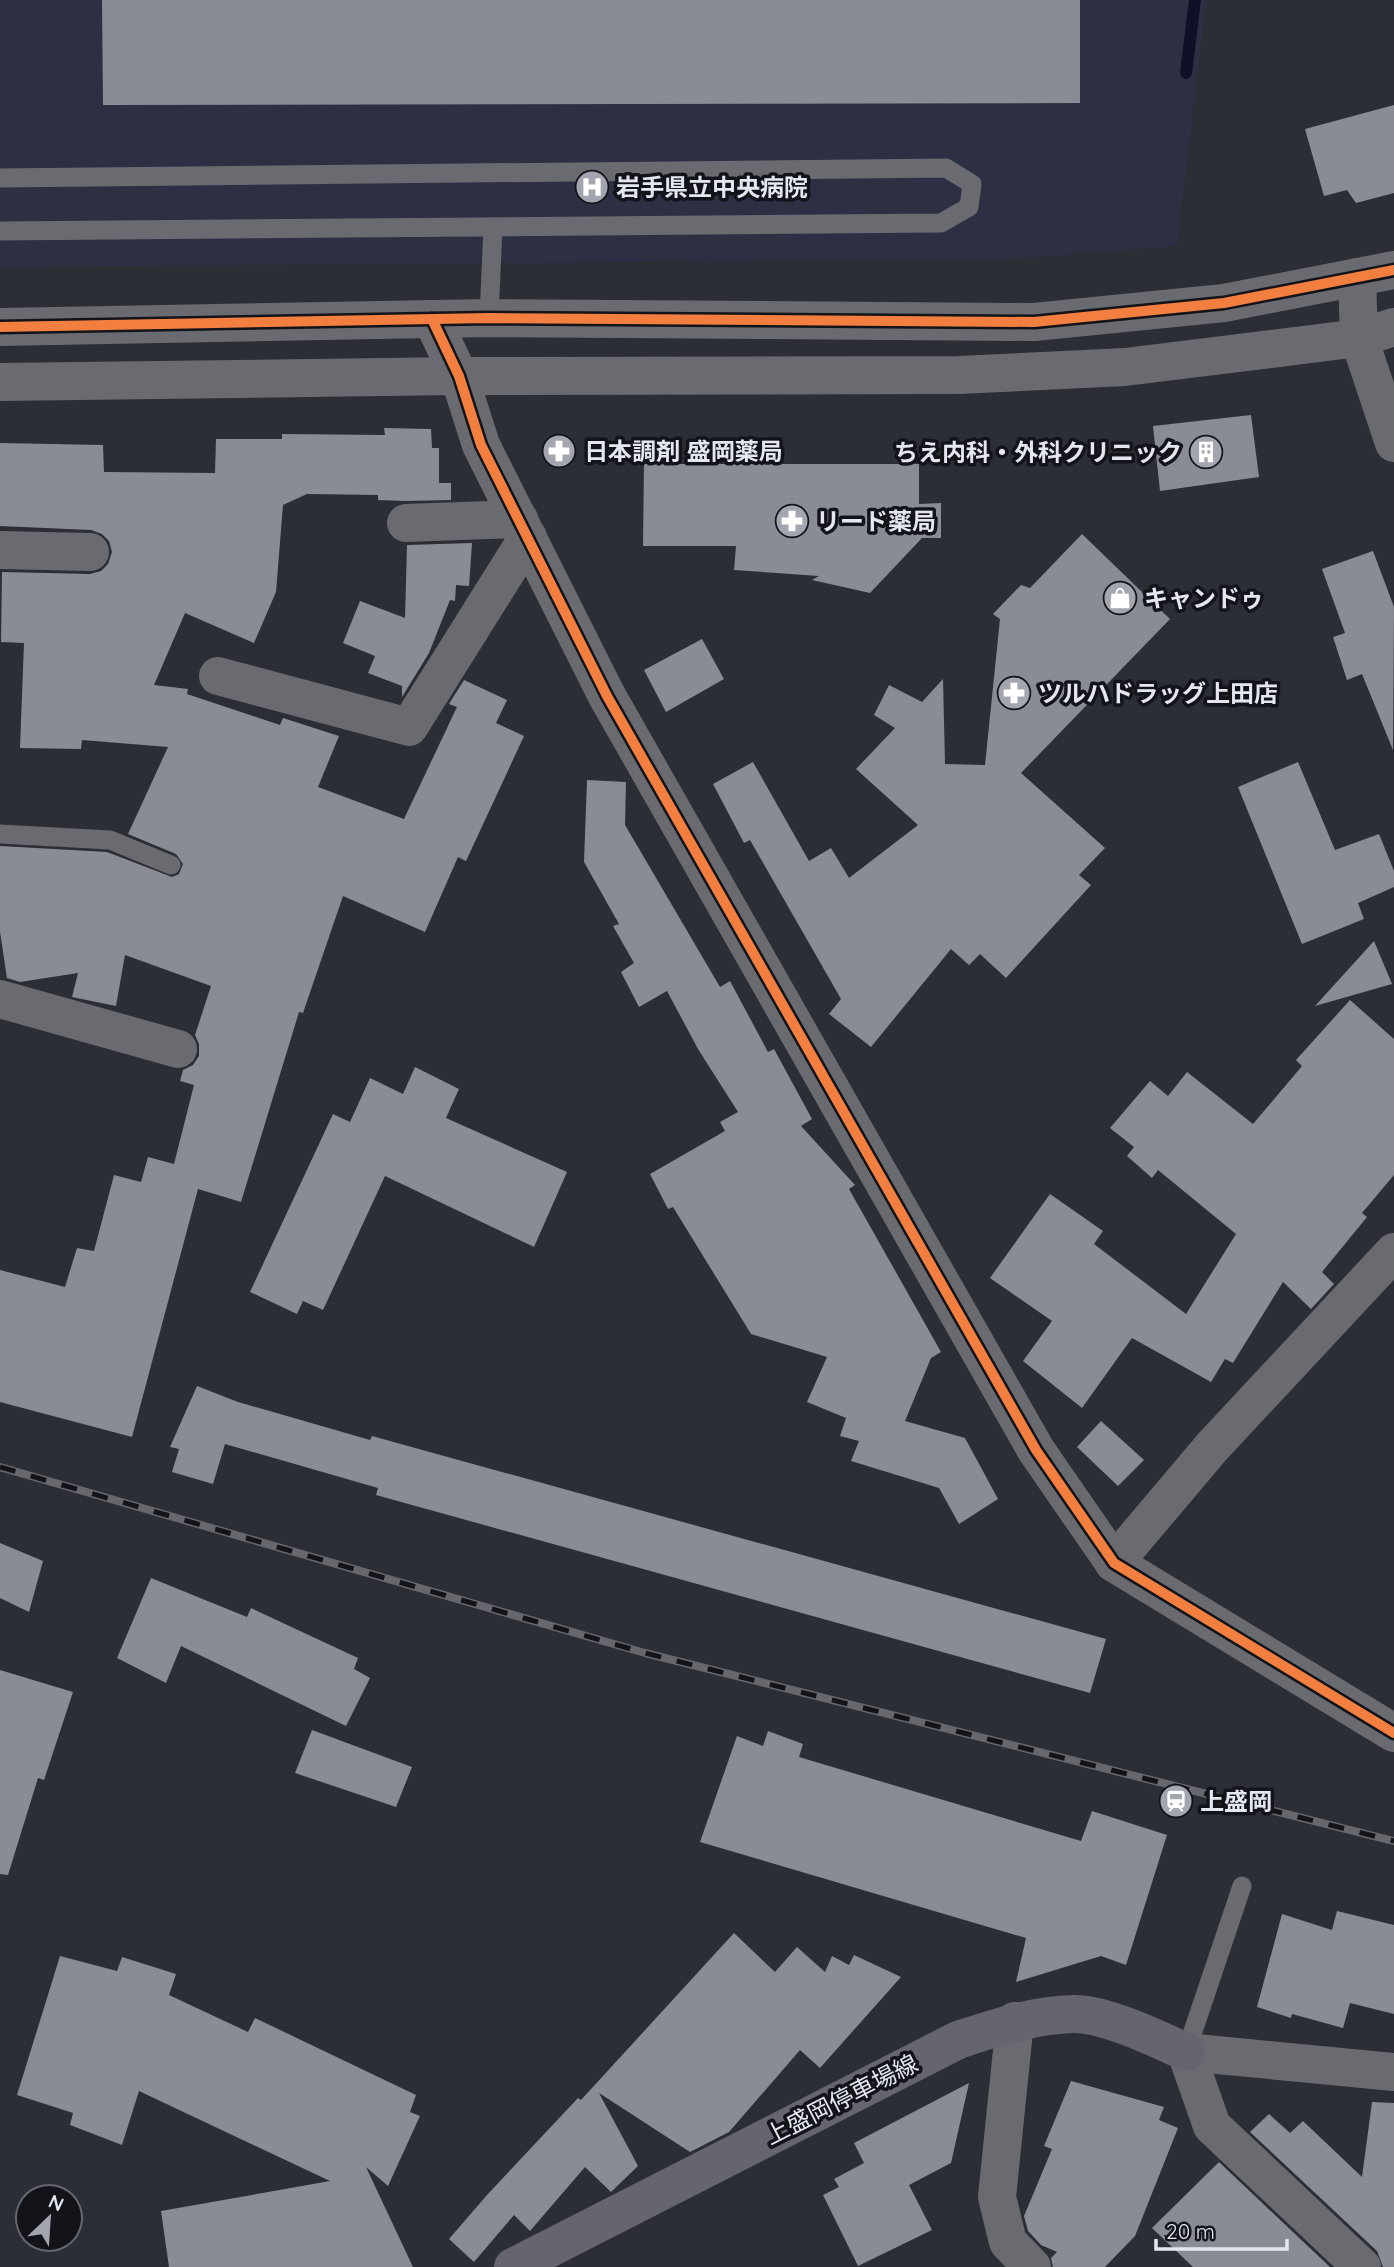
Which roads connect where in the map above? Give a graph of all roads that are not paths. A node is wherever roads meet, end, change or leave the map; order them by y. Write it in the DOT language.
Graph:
graph roads {
  1 [pos="0,178"];
  2 [pos="493,227"];
  3 [pos="0,231"];
  4 [pos="1394,270"];
  5 [pos="1357,277"];
  6 [pos="489,318"];
  7 [pos="432,319"];
  8 [pos="0,327"];
  9 [pos="1376,332"];
  10 [pos="458,376"];
  11 [pos="0,382"];
  12 [pos="1394,443"];
  13 [pos="406,523"];
  14 [pos="523,528"];
  15 [pos="0,550"];
  16 [pos="90,552"];
  17 [pos="218,676"];
  18 [pos="0,834"];
  19 [pos="171,865"];
  20 [pos="0,999"];
  21 [pos="178,1049"];
  22 [pos="1394,1252"];
  23 [pos="1114,1563"];
  24 [pos="1394,1733"];
  25 [pos="1242,1886"];
  26 [pos="1015,2021"];
  27 [pos="1186,2052"];
  28 [pos="1394,2072"];
  29 [pos="521,2265"];
  30 [pos="1032,2267"];
  31 [pos="1362,2267"];
  1 -- 2 [label="lane"];
  2 -- 3 [label="lane"];
  2 -- 6 [label="lane"];
  4 -- 5 [label="street"];
  5 -- 6 [label="street"];
  5 -- 9 [label="street"];
  6 -- 7 [label="street"];
  7 -- 8 [label="street"];
  7 -- 10 [label="street"];
  9 -- 10 [label="street"];
  9 -- 12 [label="street"];
  10 -- 11 [label="street"];
  10 -- 14 [label="street"];
  13 -- 14 [label="street"];
  14 -- 17 [label="street"];
  14 -- 23 [label="street"];
  15 -- 16 [label="street"];
  18 -- 19 [label="lane"];
  20 -- 21 [label="street"];
  22 -- 23 [label="street"];
  23 -- 24 [label="street"];
  25 -- 27 [label="lane"];
  26 -- 27 [label="main road, 上盛岡停車場線"];
  26 -- 29 [label="main road, 上盛岡停車場線"];
  26 -- 30 [label="street"];
  27 -- 28 [label="street"];
  27 -- 31 [label="street"];
}
